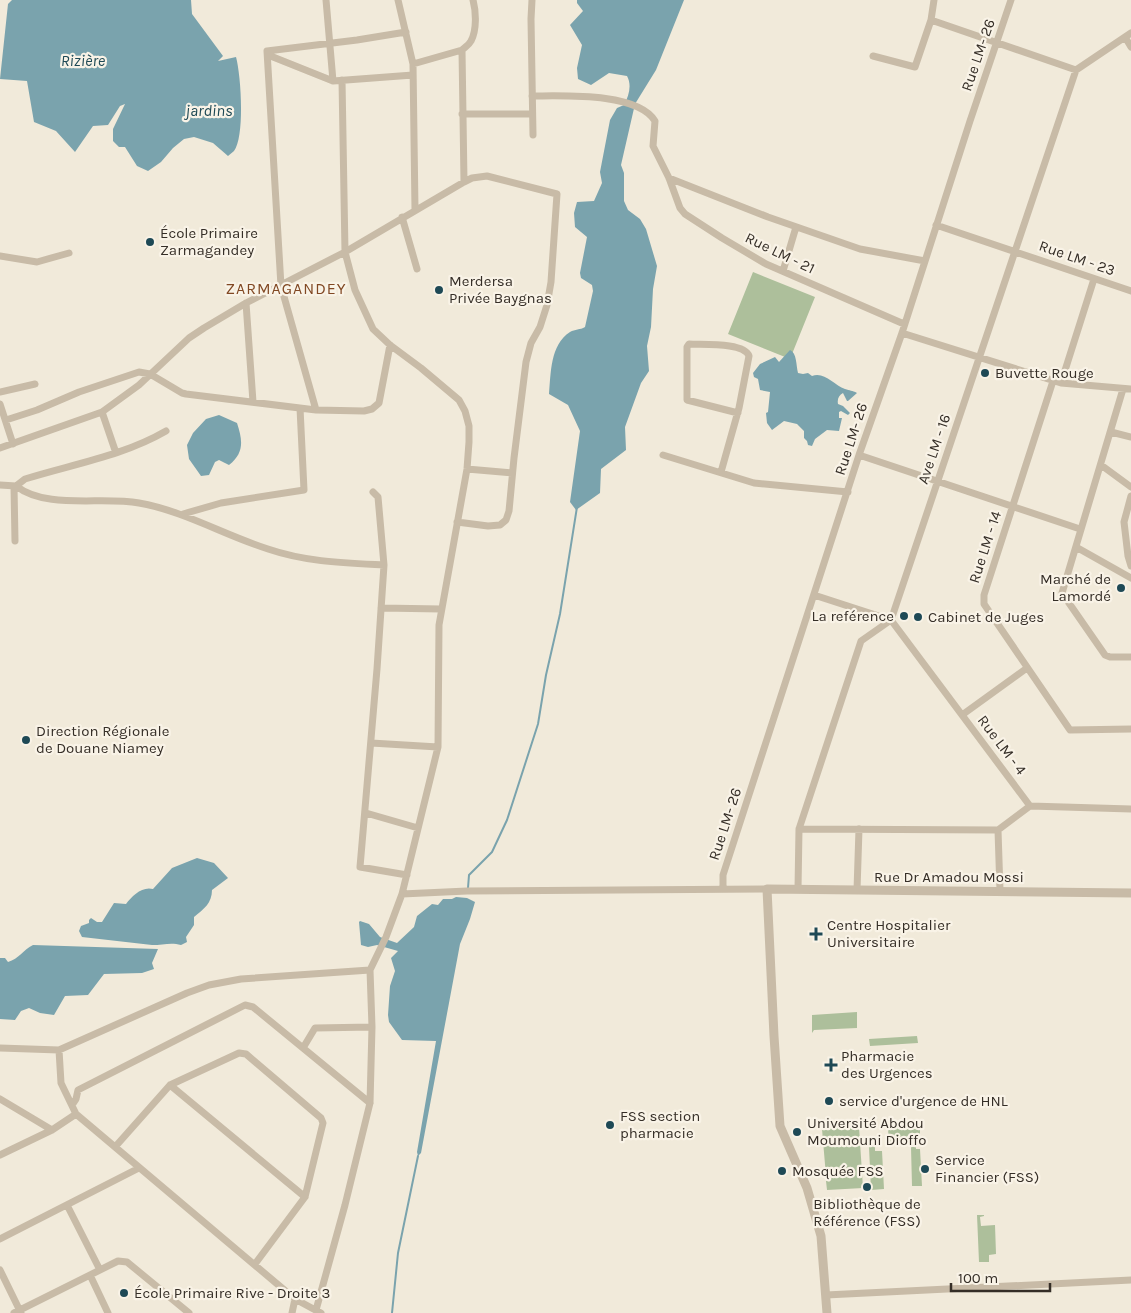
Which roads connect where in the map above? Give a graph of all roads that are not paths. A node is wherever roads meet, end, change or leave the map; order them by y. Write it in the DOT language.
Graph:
graph roads {
  1 [pos="326,0"];
  2 [pos="398,0"];
  3 [pos="473,0"];
  4 [pos="532,0"];
  5 [pos="934,0"];
  6 [pos="1011,0"];
  7 [pos="931,20"];
  8 [pos="406,32"];
  9 [pos="1128,35"];
  10 [pos="330,43"];
  11 [pos="996,43"];
  12 [pos="1131,46"];
  13 [pos="462,50"];
  14 [pos="268,55"];
  15 [pos="873,56"];
  16 [pos="413,64"];
  17 [pos="1076,70"];
  18 [pos="413,75"];
  19 [pos="342,80"];
  20 [pos="333,81"];
  21 [pos="532,96"];
  22 [pos="462,114"];
  23 [pos="532,114"];
  24 [pos="532,135"];
  25 [pos="669,178"];
  26 [pos="464,182"];
  27 [pos="415,210"];
  28 [pos="402,218"];
  29 [pos="936,226"];
  30 [pos="796,227"];
  31 [pos="1015,251"];
  32 [pos="345,252"];
  33 [pos="69,253"];
  34 [pos="0,256"];
  35 [pos="925,261"];
  36 [pos="418,269"];
  37 [pos="782,271"];
  38 [pos="1094,280"];
  39 [pos="281,286"];
  40 [pos="1131,291"];
  41 [pos="246,303"];
  42 [pos="904,324"];
  43 [pos="902,333"];
  44 [pos="390,345"];
  45 [pos="979,358"];
  46 [pos="150,374"];
  47 [pos="1053,381"];
  48 [pos="1060,383"];
  49 [pos="35,384"];
  50 [pos="1127,389"];
  51 [pos="0,392"];
  52 [pos="253,402"];
  53 [pos="0,404"];
  54 [pos="300,408"];
  55 [pos="316,410"];
  56 [pos="102,412"];
  57 [pos="738,413"];
  58 [pos="6,420"];
  59 [pos="166,431"];
  60 [pos="1111,432"];
  61 [pos="1131,437"];
  62 [pos="13,444"];
  63 [pos="0,448"];
  64 [pos="116,453"];
  65 [pos="663,455"];
  66 [pos="859,456"];
  67 [pos="1101,465"];
  68 [pos="466,469"];
  69 [pos="720,472"];
  70 [pos="512,473"];
  71 [pos="937,482"];
  72 [pos="0,485"];
  73 [pos="15,486"];
  74 [pos="1131,487"];
  75 [pos="373,492"];
  76 [pos="848,492"];
  77 [pos="1131,496"];
  78 [pos="1012,507"];
  79 [pos="183,514"];
  80 [pos="457,522"];
  81 [pos="1080,529"];
  82 [pos="16,541"];
  83 [pos="1076,547"];
  84 [pos="384,565"];
  85 [pos="1131,566"];
  86 [pos="1131,578"];
  87 [pos="814,595"];
  88 [pos="382,608"];
  89 [pos="441,609"];
  90 [pos="891,620"];
  91 [pos="1131,658"];
  92 [pos="1027,668"];
  93 [pos="962,715"];
  94 [pos="1131,729"];
  95 [pos="371,744"];
  96 [pos="438,747"];
  97 [pos="1030,806"];
  98 [pos="1131,810"];
  99 [pos="366,812"];
  100 [pos="418,828"];
  101 [pos="799,829"];
  102 [pos="859,830"];
  103 [pos="998,830"];
  104 [pos="407,875"];
  105 [pos="723,888"];
  106 [pos="767,889"];
  107 [pos="798,889"];
  108 [pos="857,890"];
  109 [pos="1000,891"];
  110 [pos="1131,893"];
  111 [pos="402,894"];
  112 [pos="370,970"];
  113 [pos="372,1027"];
  114 [pos="0,1048"];
  115 [pos="303,1048"];
  116 [pos="59,1050"];
  117 [pos="170,1085"];
  118 [pos="0,1099"];
  119 [pos="370,1103"];
  120 [pos="72,1105"];
  121 [pos="76,1114"];
  122 [pos="52,1130"];
  123 [pos="115,1147"];
  124 [pos="0,1156"];
  125 [pos="139,1168"];
  126 [pos="305,1197"];
  127 [pos="67,1205"];
  128 [pos="0,1239"];
  129 [pos="255,1264"];
  130 [pos="0,1270"];
  131 [pos="100,1270"];
  132 [pos="90,1275"];
  133 [pos="1131,1280"];
  134 [pos="826,1295"];
  135 [pos="296,1299"];
  136 [pos="318,1311"];
  137 [pos="18,1312"];
  138 [pos="108,1313"];
  139 [pos="188,1313"];
  140 [pos="292,1313"];
  141 [pos="827,1313"];
  1 -- 10 [label="street"];
  2 -- 8 [label="street"];
  3 -- 13 [label="street"];
  4 -- 21 [label="street"];
  5 -- 7 [label="street"];
  6 -- 11 [label="street, Rue LM- 26"];
  7 -- 11 [label="street"];
  7 -- 15 [label="street"];
  8 -- 10 [label="street"];
  8 -- 16 [label="street"];
  9 -- 12 [label="street"];
  9 -- 17 [label="street"];
  10 -- 14 [label="street"];
  10 -- 20 [label="street"];
  11 -- 17 [label="street"];
  11 -- 29 [label="street, Rue LM- 26"];
  13 -- 16 [label="street"];
  13 -- 22 [label="street"];
  14 -- 20 [label="street"];
  14 -- 39 [label="street"];
  16 -- 18 [label="street"];
  17 -- 31 [label="street, Ave LM - 16"];
  18 -- 19 [label="street"];
  18 -- 27 [label="street"];
  19 -- 20 [label="street"];
  19 -- 32 [label="street"];
  21 -- 23 [label="street"];
  21 -- 25 [label="street, Rue LM - 21"];
  22 -- 23 [label="street"];
  22 -- 26 [label="street"];
  23 -- 24 [label="street"];
  25 -- 30 [label="street"];
  25 -- 37 [label="street, Rue LM - 21"];
  26 -- 27 [label="street"];
  26 -- 70 [label="street"];
  27 -- 28 [label="street"];
  28 -- 32 [label="street"];
  28 -- 36 [label="street"];
  29 -- 31 [label="street, Rue LM - 23"];
  29 -- 35 [label="street, Rue LM- 26"];
  30 -- 35 [label="street"];
  30 -- 37 [label="street"];
  31 -- 38 [label="street, Rue LM - 23"];
  31 -- 45 [label="street, Ave LM - 16"];
  32 -- 39 [label="street"];
  32 -- 44 [label="street"];
  33 -- 34 [label="street"];
  35 -- 42 [label="street, Rue LM- 26"];
  37 -- 42 [label="street, Rue LM - 21"];
  38 -- 40 [label="street, Rue LM - 23"];
  38 -- 48 [label="street"];
  39 -- 41 [label="street"];
  39 -- 55 [label="street"];
  41 -- 46 [label="street"];
  41 -- 52 [label="street"];
  42 -- 43 [label="street, Rue LM- 26"];
  43 -- 45 [label="street"];
  43 -- 66 [label="street, Rue LM- 26"];
  44 -- 55 [label="street"];
  44 -- 68 [label="street"];
  45 -- 47 [label="street"];
  45 -- 71 [label="street, Ave LM - 16"];
  46 -- 52 [label="street"];
  46 -- 56 [label="street"];
  46 -- 58 [label="street"];
  47 -- 48 [label="street"];
  47 -- 78 [label="street, Rue LM - 14"];
  48 -- 50 [label="street"];
  49 -- 51 [label="street"];
  50 -- 60 [label="street"];
  52 -- 54 [label="street"];
  53 -- 58 [label="street"];
  54 -- 55 [label="street"];
  54 -- 79 [label="street"];
  56 -- 62 [label="street"];
  56 -- 64 [label="street"];
  57 -- 57 [label="street"];
  57 -- 69 [label="street"];
  58 -- 62 [label="street"];
  59 -- 64 [label="street"];
  60 -- 61 [label="street"];
  60 -- 67 [label="street"];
  62 -- 63 [label="street"];
  64 -- 73 [label="street"];
  65 -- 69 [label="street"];
  66 -- 71 [label="street"];
  66 -- 76 [label="street, Rue LM- 26"];
  67 -- 74 [label="street"];
  67 -- 81 [label="street"];
  68 -- 70 [label="street"];
  68 -- 80 [label="street"];
  69 -- 76 [label="street"];
  70 -- 80 [label="street"];
  71 -- 78 [label="street"];
  71 -- 90 [label="street, Ave LM - 16"];
  72 -- 73 [label="street"];
  73 -- 79 [label="street"];
  73 -- 82 [label="street"];
  75 -- 84 [label="street"];
  76 -- 87 [label="street, Rue LM- 26"];
  77 -- 85 [label="street"];
  78 -- 81 [label="street"];
  78 -- 92 [label="street, Rue LM - 14"];
  79 -- 84 [label="street"];
  80 -- 89 [label="street"];
  81 -- 83 [label="street"];
  83 -- 86 [label="street"];
  83 -- 91 [label="street"];
  84 -- 88 [label="street"];
  87 -- 90 [label="street"];
  87 -- 105 [label="street, Rue LM- 26"];
  88 -- 89 [label="street"];
  88 -- 95 [label="street"];
  89 -- 96 [label="street"];
  90 -- 93 [label="street, Rue LM - 4"];
  90 -- 101 [label="street"];
  92 -- 93 [label="street"];
  92 -- 94 [label="street, Rue LM - 14"];
  93 -- 97 [label="street, Rue LM - 4"];
  95 -- 96 [label="street"];
  95 -- 99 [label="street"];
  96 -- 100 [label="street"];
  97 -- 98 [label="street"];
  97 -- 103 [label="street"];
  99 -- 100 [label="street"];
  99 -- 104 [label="street"];
  100 -- 104 [label="street"];
  101 -- 102 [label="street"];
  101 -- 107 [label="street"];
  102 -- 103 [label="street"];
  102 -- 108 [label="street"];
  103 -- 109 [label="street"];
  104 -- 111 [label="street"];
  105 -- 106 [label="street"];
  105 -- 111 [label="street"];
  106 -- 107 [label="street, Rue Dr Amadou Mossi"];
  106 -- 134 [label="street"];
  107 -- 108 [label="street, Rue Dr Amadou Mossi"];
  108 -- 109 [label="street, Rue Dr Amadou Mossi"];
  109 -- 110 [label="street, Rue Dr Amadou Mossi"];
  111 -- 112 [label="street"];
  112 -- 113 [label="street"];
  112 -- 116 [label="street"];
  113 -- 115 [label="street"];
  113 -- 119 [label="street"];
  114 -- 116 [label="street"];
  115 -- 119 [label="street"];
  115 -- 120 [label="street"];
  116 -- 120 [label="street"];
  117 -- 123 [label="street"];
  117 -- 126 [label="street"];
  117 -- 126 [label="street"];
  118 -- 122 [label="street"];
  119 -- 136 [label="street"];
  120 -- 121 [label="street"];
  121 -- 122 [label="street"];
  121 -- 123 [label="street"];
  122 -- 124 [label="street"];
  123 -- 125 [label="street"];
  125 -- 127 [label="street"];
  125 -- 129 [label="street"];
  126 -- 129 [label="street"];
  127 -- 128 [label="street"];
  127 -- 131 [label="street"];
  129 -- 135 [label="street"];
  130 -- 137 [label="street"];
  131 -- 132 [label="street"];
  131 -- 139 [label="street"];
  132 -- 137 [label="street"];
  132 -- 138 [label="street"];
  133 -- 134 [label="street"];
  134 -- 141 [label="street"];
  135 -- 136 [label="street"];
  135 -- 140 [label="street"];
}
